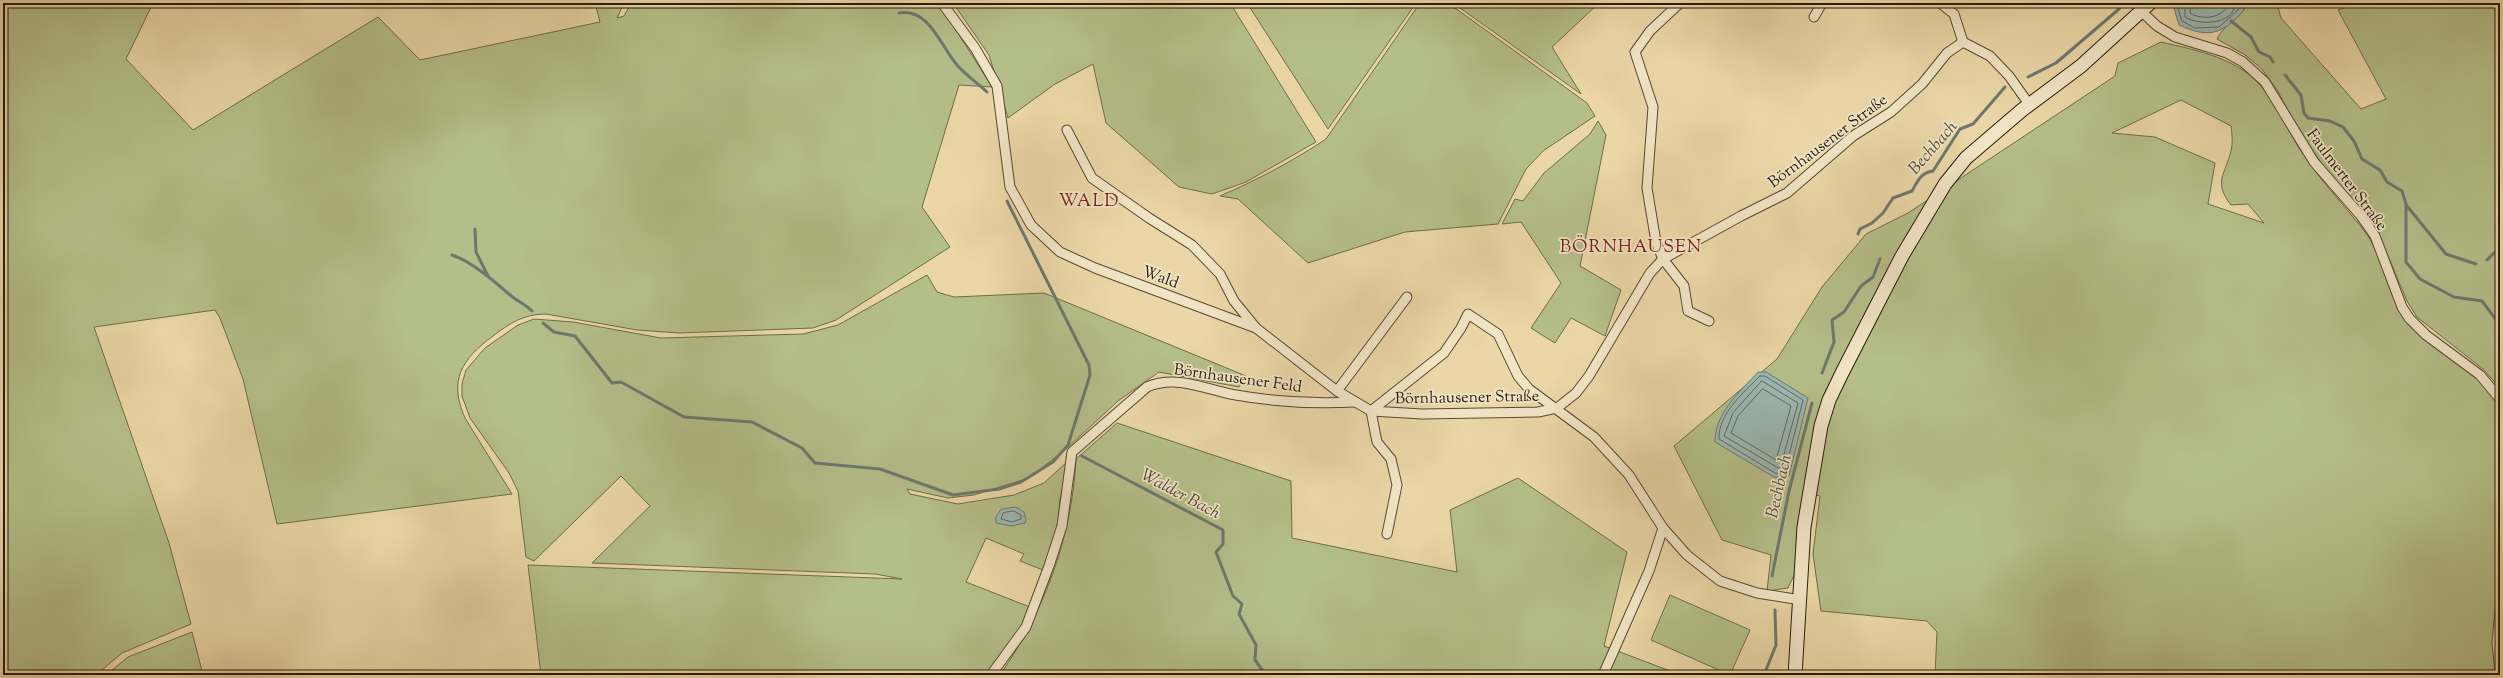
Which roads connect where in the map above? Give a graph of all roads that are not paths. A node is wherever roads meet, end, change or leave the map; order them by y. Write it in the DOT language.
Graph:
graph roads {
  1 [pos="942,3"];
  2 [pos="1680,3"];
  3 [pos="1822,3"];
  4 [pos="1940,3"];
  5 [pos="2146,8"];
  6 [pos="1814,17"];
  7 [pos="1964,42"];
  8 [pos="2026,107"];
  9 [pos="1067,130"];
  10 [pos="1663,259"];
  11 [pos="1407,297"];
  12 [pos="1709,321"];
  13 [pos="1256,328"];
  14 [pos="1337,391"];
  15 [pos="2500,399"];
  16 [pos="1355,402"];
  17 [pos="1557,408"];
  18 [pos="1371,411"];
  19 [pos="1663,528"];
  20 [pos="1387,534"];
  21 [pos="1801,600"];
  22 [pos="2500,610"];
  23 [pos="2500,672"];
  24 [pos="991,675"];
  25 [pos="1604,675"];
  26 [pos="1795,675"];
  1 -- 13 [label="street, Wald"];
  2 -- 10 [label="street"];
  3 -- 6 [label="street"];
  4 -- 7 [label="street"];
  5 -- 8 [label="main road"];
  5 -- 15 [label="street, Faulmerter Straße"];
  7 -- 8 [label="street"];
  7 -- 10 [label="street, Börnhausener Straße"];
  8 -- 21 [label="main road"];
  9 -- 13 [label="street"];
  10 -- 12 [label="street"];
  10 -- 17 [label="street, Börnhausener Straße"];
  11 -- 14 [label="street"];
  13 -- 14 [label="street, Börnhausener Straße"];
  14 -- 16 [label="street, Börnhausener Straße"];
  16 -- 18 [label="street, Börnhausener Straße"];
  16 -- 24 [label="street, Börnhausener Feld"];
  17 -- 18 [label="street, Börnhausener Straße"];
  17 -- 18 [label="street"];
  17 -- 19 [label="street"];
  18 -- 20 [label="street"];
  19 -- 21 [label="street"];
  19 -- 25 [label="street"];
  21 -- 26 [label="main road"];
  22 -- 23 [label="street"];
}
